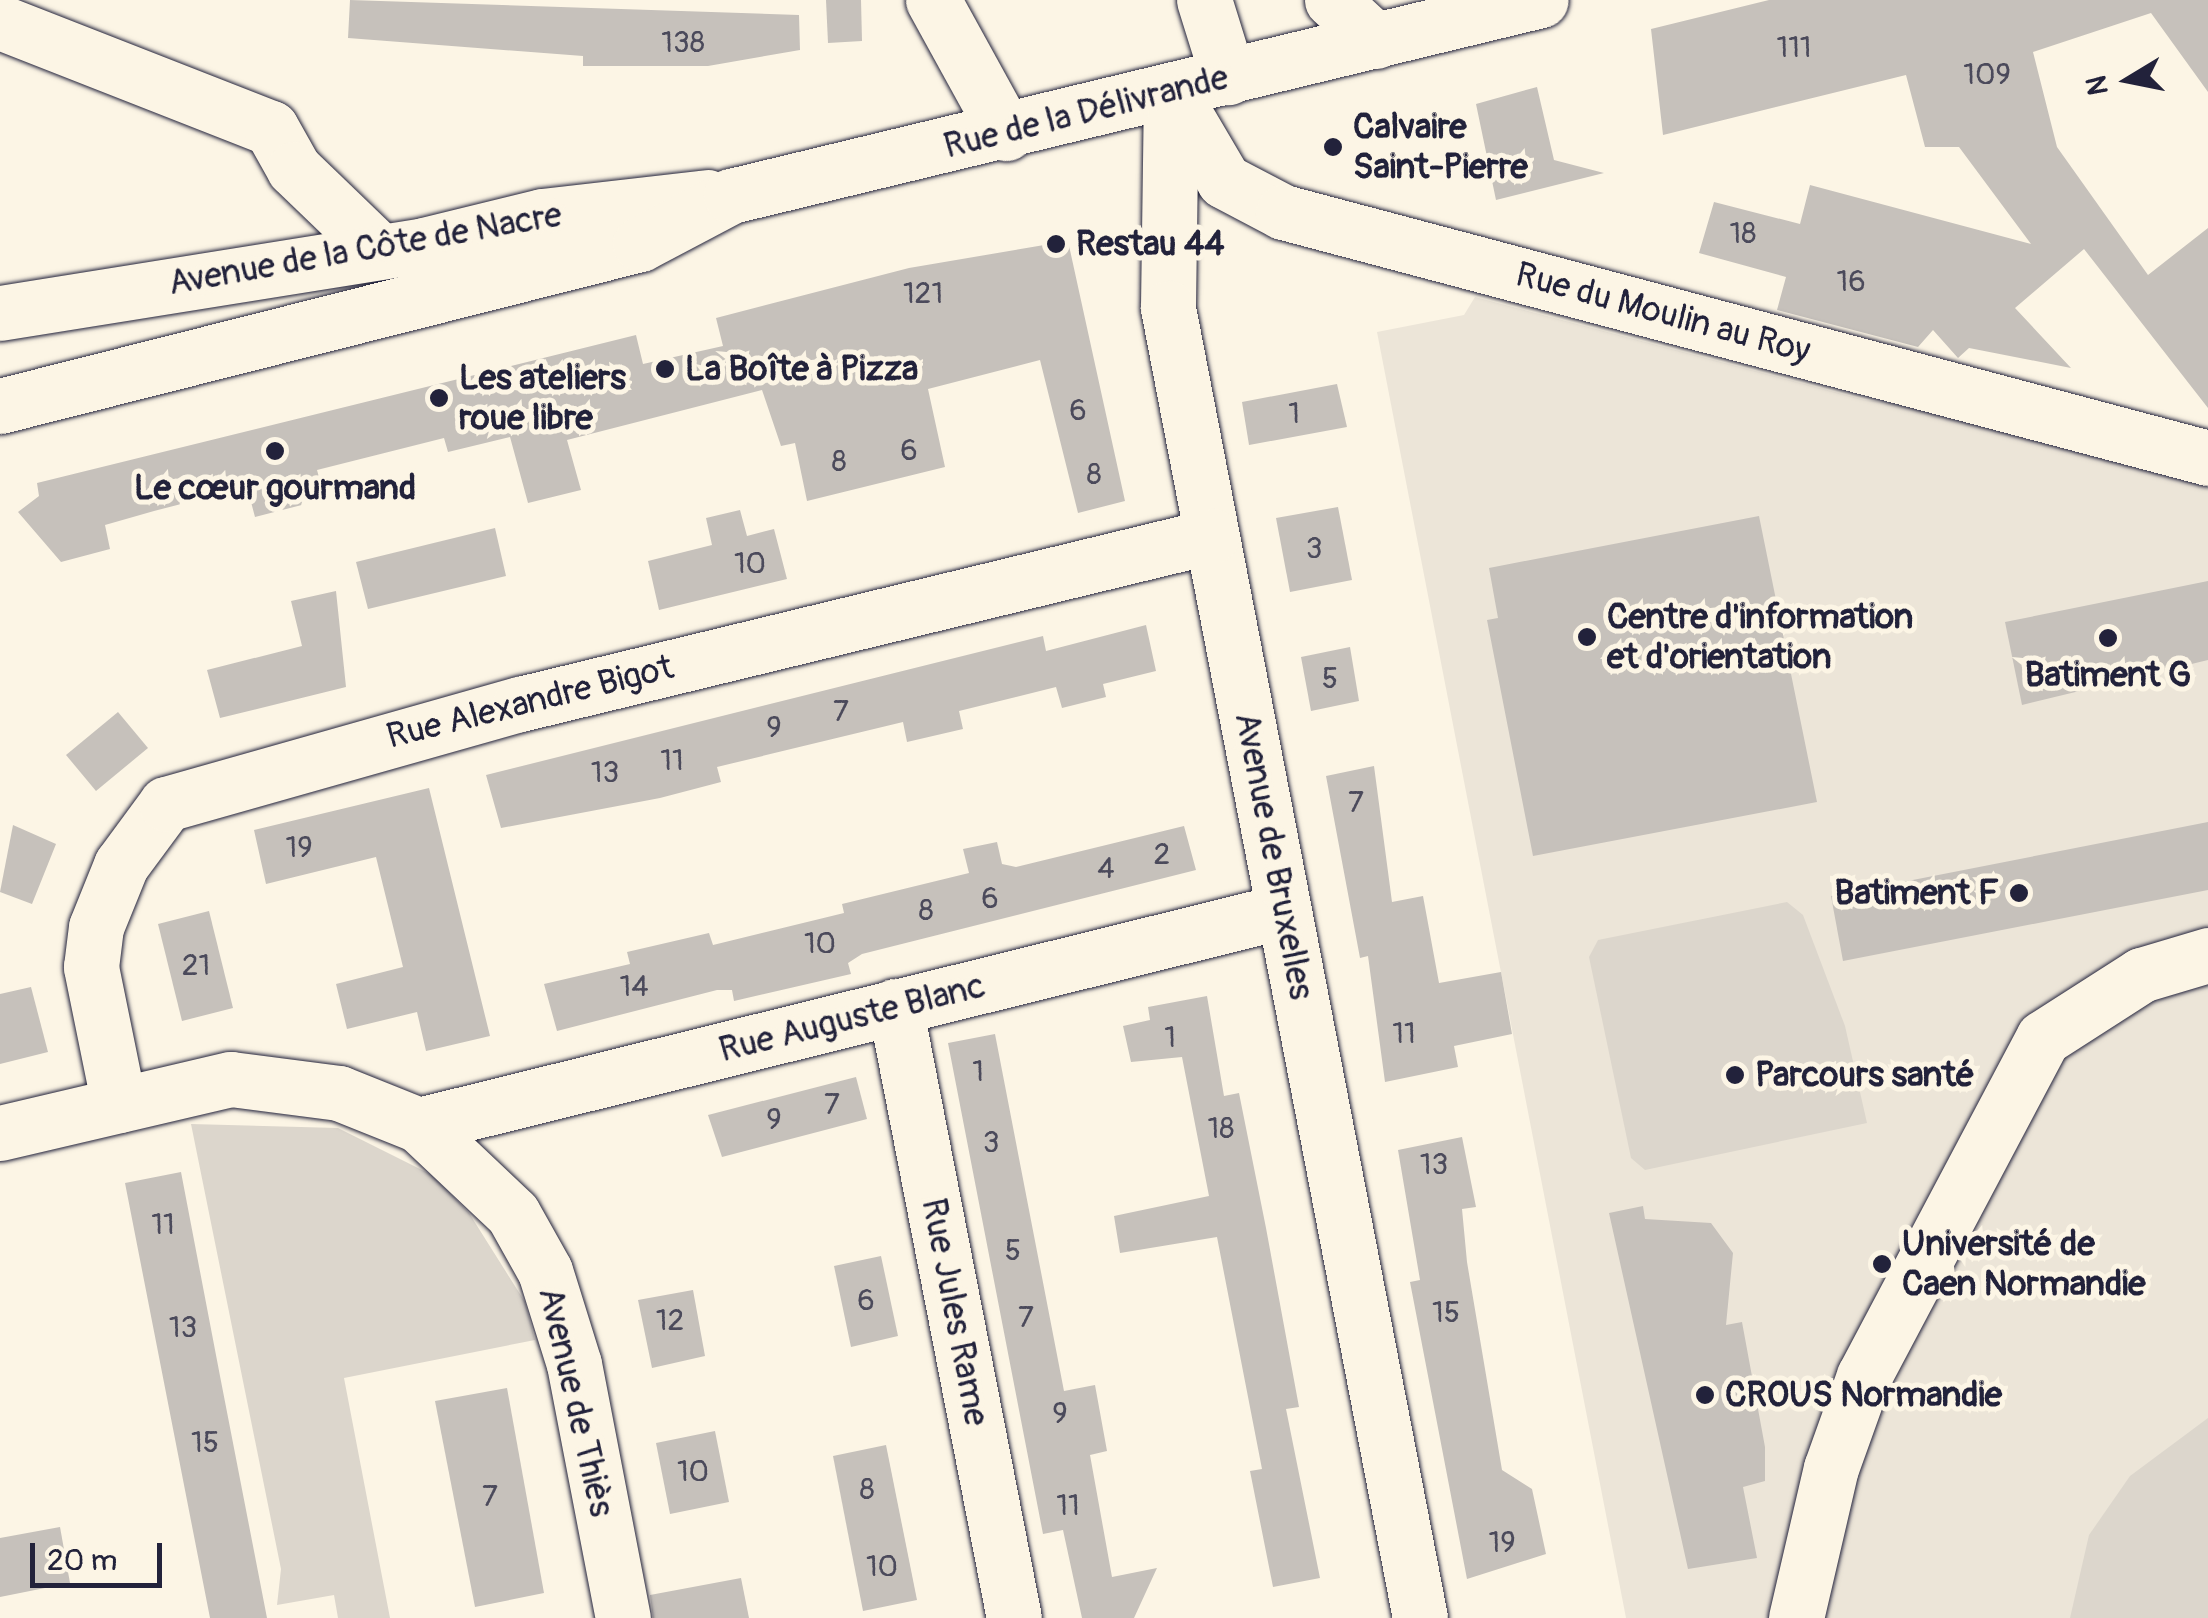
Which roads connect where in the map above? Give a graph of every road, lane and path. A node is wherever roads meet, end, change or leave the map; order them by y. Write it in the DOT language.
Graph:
graph roads {
  1 [pos="933,0"];
  2 [pos="1204,0"];
  3 [pos="1332,0"];
  4 [pos="1540,0"];
  5 [pos="0,22"];
  6 [pos="1376,41"];
  7 [pos="1228,77"];
  8 [pos="1171,91"];
  9 [pos="1006,134"];
  10 [pos="731,196"];
  11 [pos="640,244"];
  12 [pos="374,246"];
  13 [pos="0,313"];
  14 [pos="0,406"];
  15 [pos="2208,458"];
  16 [pos="1212,536"];
  17 [pos="1284,911"];
  18 [pos="2208,956"];
  19 [pos="895,1006"];
  20 [pos="119,1105"];
  21 [pos="420,1125"];
  22 [pos="0,1132"];
  23 [pos="622,1618"];
  24 [pos="1014,1618"];
  25 [pos="1420,1618"];
  26 [pos="1796,1618"];
  1 -- 9 [label="street"];
  2 -- 7 [label="street"];
  3 -- 6 [label="street"];
  4 -- 6 [label="street, Rue de la Délivrande"];
  5 -- 12 [label="street"];
  6 -- 7 [label="street, Rue de la Délivrande"];
  7 -- 8 [label="street, Rue de la Délivrande"];
  8 -- 9 [label="street, Rue de la Délivrande"];
  8 -- 15 [label="street, Rue du Moulin au Roy"];
  8 -- 16 [label="street, Avenue de Bruxelles"];
  9 -- 10 [label="street, Rue de la Délivrande"];
  10 -- 11 [label="street, Rue de la Délivrande"];
  10 -- 12 [label="street, Avenue de la Côte de Nacre"];
  11 -- 14 [label="street, Avenue de la Côte de Nacre"];
  12 -- 13 [label="street, Avenue de la Côte de Nacre"];
  16 -- 17 [label="street, Avenue de Bruxelles"];
  16 -- 20 [label="street, Rue Alexandre Bigot"];
  17 -- 19 [label="street, Rue Auguste Blanc"];
  17 -- 25 [label="street, Avenue de Bruxelles"];
  18 -- 26 [label="street"];
  19 -- 21 [label="street, Rue Auguste Blanc"];
  19 -- 24 [label="street, Rue Jules Rame"];
  20 -- 21 [label="street, Avenue de Thiès"];
  20 -- 22 [label="street, Avenue de Thiès"];
  21 -- 23 [label="street, Avenue de Thiès"];
}
